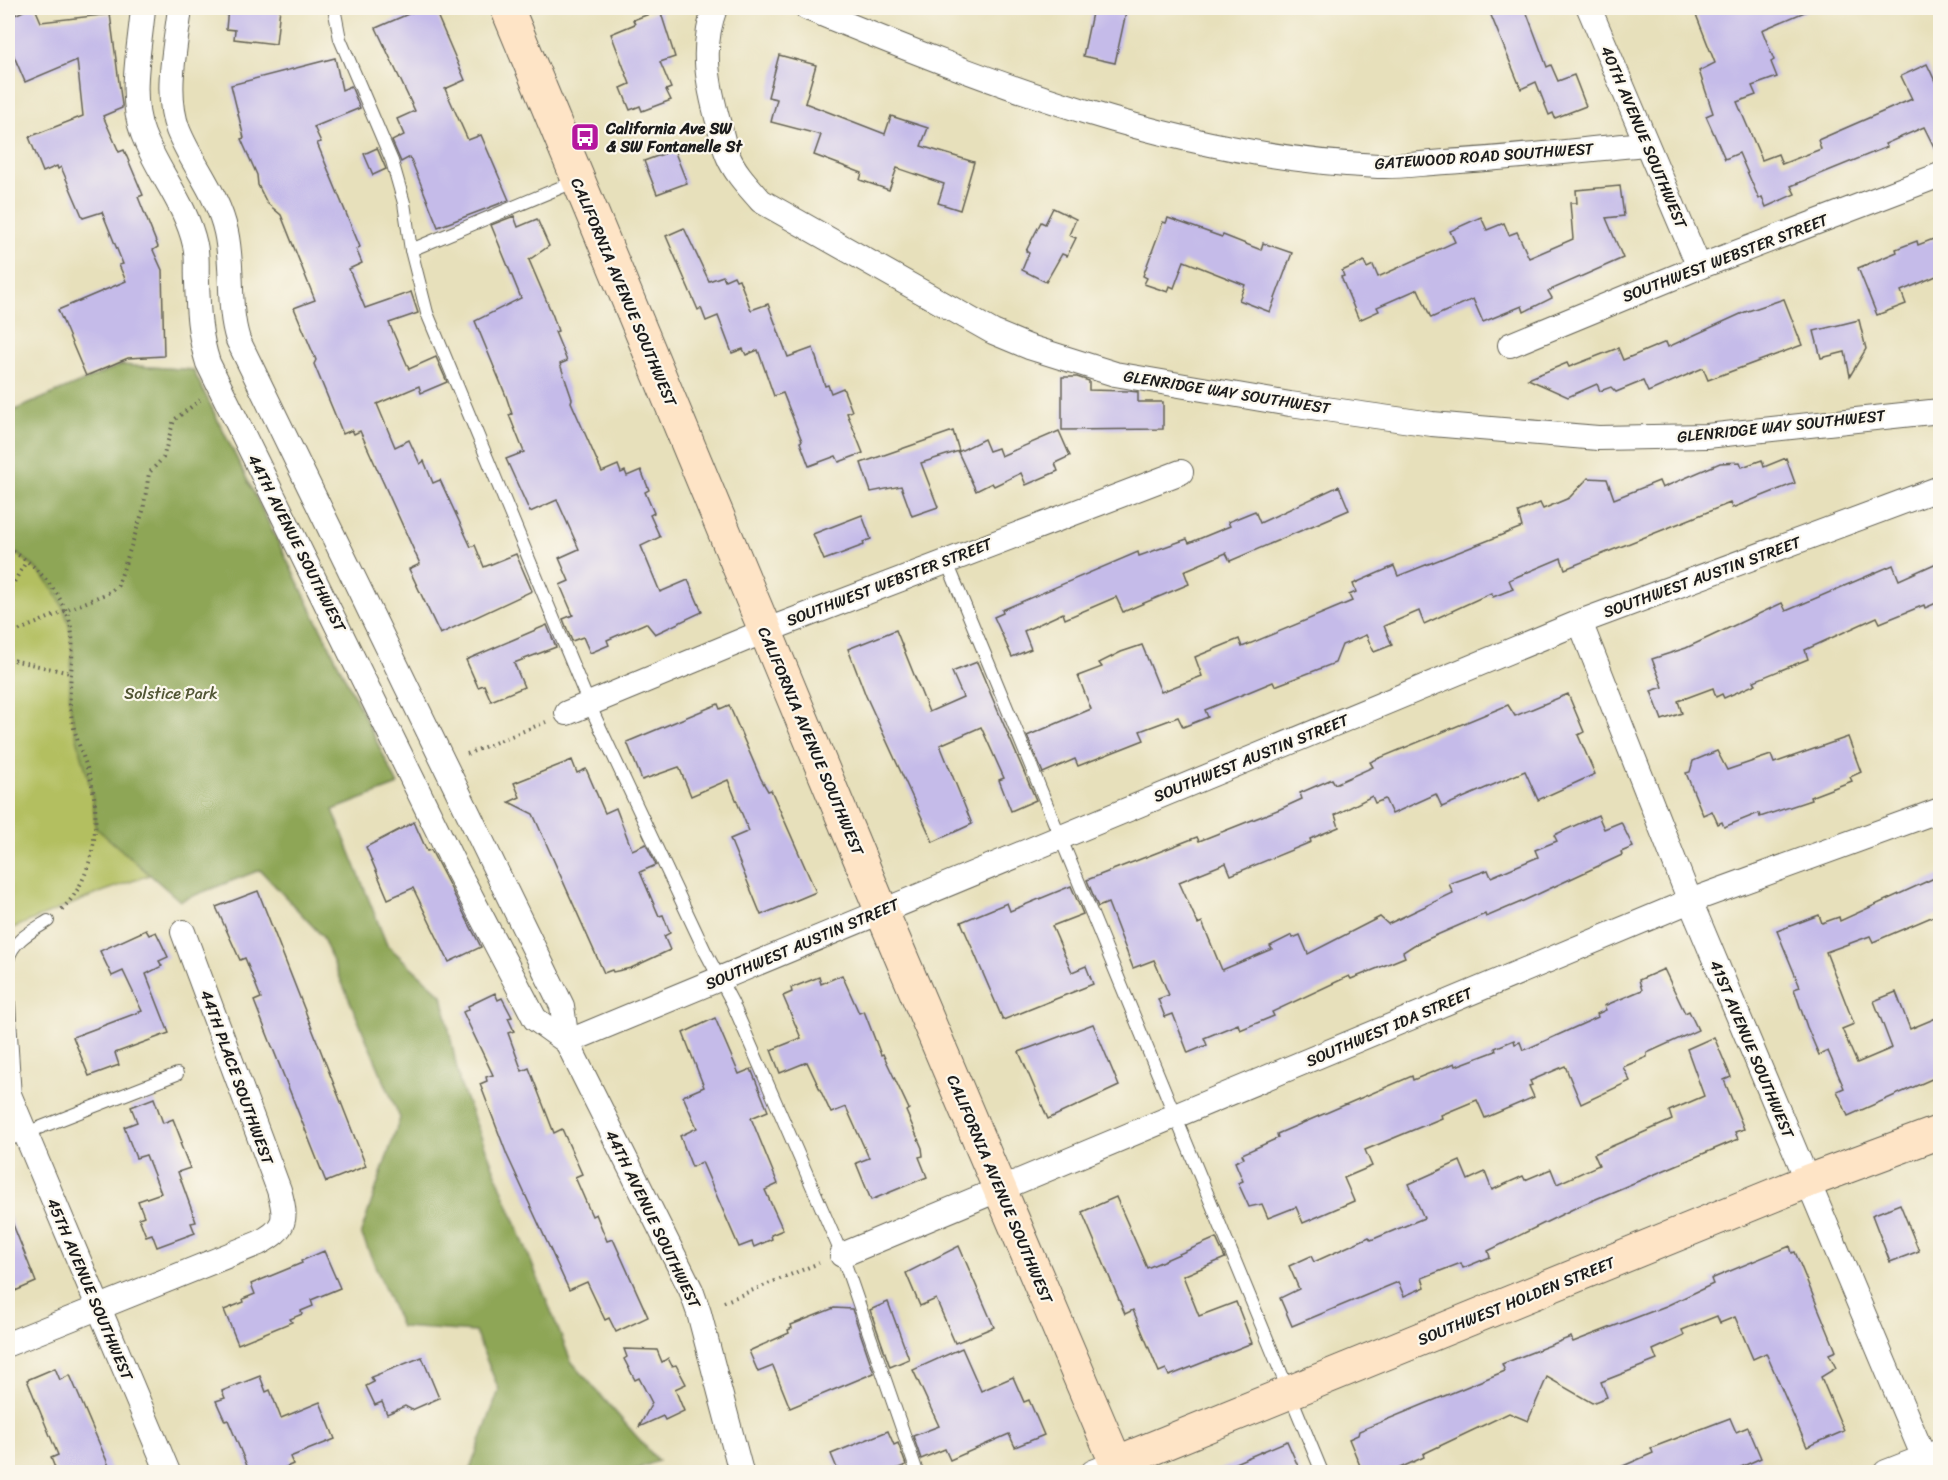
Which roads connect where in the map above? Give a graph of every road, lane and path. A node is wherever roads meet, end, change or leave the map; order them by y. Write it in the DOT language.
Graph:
graph roads {
  1 [pos="143,8"];
  2 [pos="180,8"];
  3 [pos="334,8"];
  4 [pos="507,8"];
  5 [pos="716,8"];
  6 [pos="807,8"];
  7 [pos="1589,8"];
  8 [pos="1645,144"];
  9 [pos="1941,175"];
  10 [pos="578,180"];
  11 [pos="411,250"];
  12 [pos="1699,267"];
  13 [pos="1510,345"];
  14 [pos="195,404"];
  15 [pos="1941,411"];
  16 [pos="1181,472"];
  17 [pos="1941,488"];
  18 [pos="8,549"];
  19 [pos="946,560"];
  20 [pos="26,562"];
  21 [pos="8,592"];
  22 [pos="66,610"];
  23 [pos="1580,622"];
  24 [pos="765,630"];
  25 [pos="8,635"];
  26 [pos="8,659"];
  27 [pos="70,673"];
  28 [pos="569,713"];
  29 [pos="464,755"];
  30 [pos="1941,810"];
  31 [pos="1061,837"];
  32 [pos="1690,902"];
  33 [pos="882,912"];
  34 [pos="48,921"];
  35 [pos="183,932"];
  36 [pos="8,960"];
  37 [pos="719,979"];
  38 [pos="8,988"];
  39 [pos="567,1042"];
  40 [pos="177,1074"];
  41 [pos="11,1098"];
  42 [pos="1175,1116"];
  43 [pos="1941,1132"];
  44 [pos="16,1137"];
  45 [pos="1808,1181"];
  46 [pos="1001,1190"];
  47 [pos="835,1257"];
  48 [pos="724,1302"];
  49 [pos="99,1307"];
  50 [pos="8,1344"];
  51 [pos="1290,1394"];
  52 [pos="1932,1460"];
  53 [pos="1110,1469"];
  54 [pos="168,1473"];
  55 [pos="741,1473"];
  56 [pos="917,1473"];
  57 [pos="1322,1473"];
  58 [pos="1886,1473"];
  1 -- 39 [label="street, 44TH AVENUE SOUTHWEST"];
  2 -- 39 [label="street, 44TH AVENUE SOUTHWEST"];
  3 -- 11 [label="lane"];
  4 -- 10 [label="main road, CALIFORNIA AVENUE SOUTHWEST"];
  5 -- 15 [label="street, GLENRIDGE WAY SOUTHWEST"];
  6 -- 8 [label="street, GATEWOOD ROAD SOUTHWEST"];
  7 -- 8 [label="street, 40TH AVENUE SOUTHWEST"];
  8 -- 12 [label="street, 40TH AVENUE SOUTHWEST"];
  9 -- 12 [label="street, SOUTHWEST WEBSTER STREET"];
  10 -- 11 [label="lane"];
  10 -- 24 [label="main road, CALIFORNIA AVENUE SOUTHWEST"];
  11 -- 28 [label="lane"];
  12 -- 13 [label="street, SOUTHWEST WEBSTER STREET"];
  14 -- 22 [label="path"];
  16 -- 19 [label="street, SOUTHWEST WEBSTER STREET"];
  17 -- 23 [label="street, SOUTHWEST AUSTIN STREET"];
  18 -- 20 [label="path"];
  19 -- 24 [label="street, SOUTHWEST WEBSTER STREET"];
  19 -- 31 [label="lane"];
  20 -- 21 [label="path"];
  20 -- 22 [label="path"];
  22 -- 25 [label="path"];
  22 -- 27 [label="path"];
  23 -- 31 [label="street, SOUTHWEST AUSTIN STREET"];
  23 -- 32 [label="street, 41ST AVENUE SOUTHWEST"];
  24 -- 28 [label="street, SOUTHWEST WEBSTER STREET"];
  24 -- 33 [label="main road, CALIFORNIA AVENUE SOUTHWEST"];
  26 -- 27 [label="path"];
  27 -- 34 [label="path"];
  28 -- 29 [label="path"];
  28 -- 37 [label="lane"];
  30 -- 32 [label="street, SOUTHWEST IDA STREET"];
  31 -- 33 [label="street, SOUTHWEST AUSTIN STREET"];
  31 -- 42 [label="lane"];
  32 -- 42 [label="street, SOUTHWEST IDA STREET"];
  32 -- 45 [label="street, 41ST AVENUE SOUTHWEST"];
  33 -- 37 [label="street, SOUTHWEST AUSTIN STREET"];
  33 -- 46 [label="main road, CALIFORNIA AVENUE SOUTHWEST"];
  34 -- 36 [label="lane"];
  35 -- 49 [label="street, 44TH PLACE SOUTHWEST"];
  37 -- 39 [label="street, SOUTHWEST AUSTIN STREET"];
  37 -- 47 [label="lane"];
  38 -- 41 [label="lane, 45TH AVENUE SOUTHWEST"];
  39 -- 55 [label="street, 44TH AVENUE SOUTHWEST"];
  40 -- 44 [label="lane"];
  41 -- 44 [label="street, 45TH AVENUE SOUTHWEST"];
  42 -- 46 [label="street, SOUTHWEST IDA STREET"];
  42 -- 51 [label="lane"];
  43 -- 45 [label="main road, SOUTHWEST HOLDEN STREET"];
  44 -- 49 [label="street, 45TH AVENUE SOUTHWEST"];
  45 -- 51 [label="main road, SOUTHWEST HOLDEN STREET"];
  45 -- 52 [label="street, 41ST AVENUE SOUTHWEST"];
  46 -- 47 [label="street, SOUTHWEST IDA STREET"];
  46 -- 53 [label="main road, CALIFORNIA AVENUE SOUTHWEST"];
  47 -- 48 [label="path"];
  47 -- 56 [label="lane"];
  49 -- 50 [label="street"];
  49 -- 54 [label="street, 45TH AVENUE SOUTHWEST"];
  51 -- 53 [label="main road, SOUTHWEST HOLDEN STREET"];
  51 -- 57 [label="lane"];
  52 -- 58 [label="street"];
}
